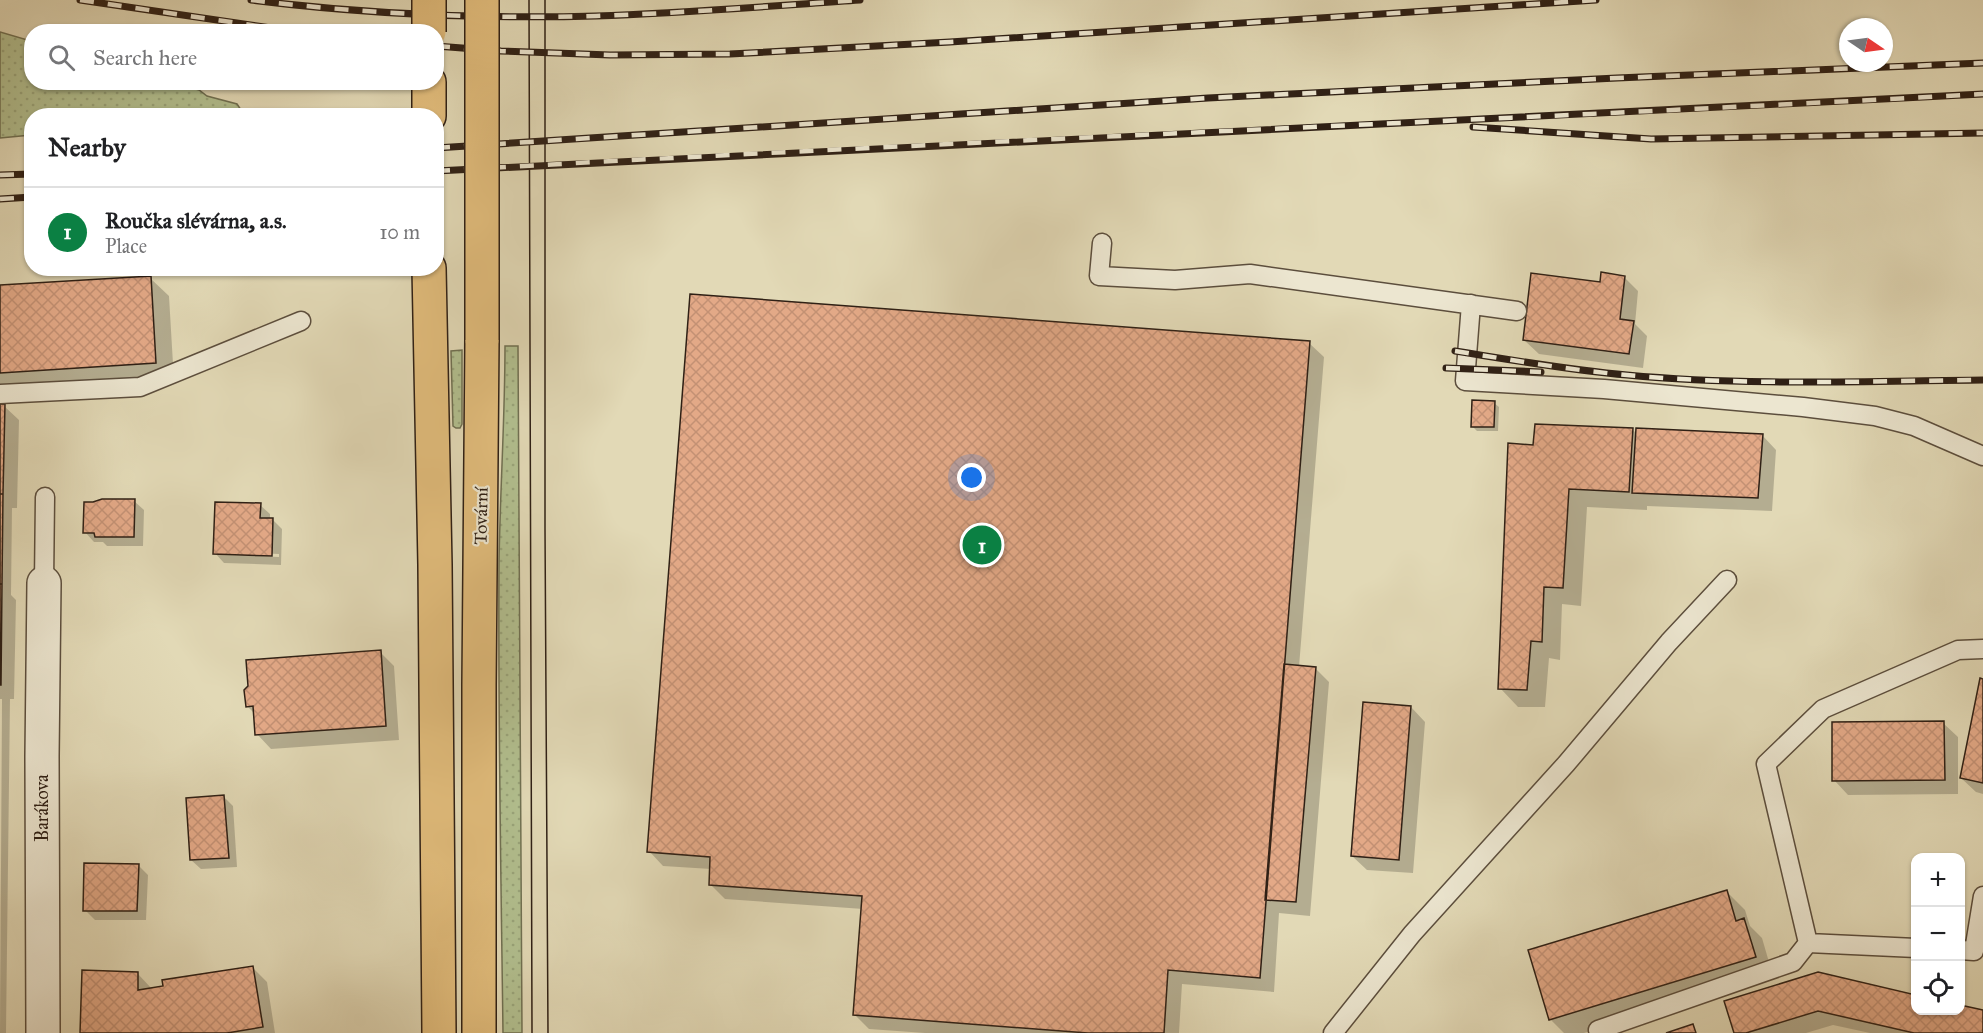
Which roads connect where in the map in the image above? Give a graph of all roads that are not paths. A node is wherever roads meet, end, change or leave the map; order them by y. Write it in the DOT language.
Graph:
graph roads {
  1 [pos="429,0"];
  2 [pos="482,0"];
  3 [pos="429,24"];
  4 [pos="429,90"];
  5 [pos="429,108"];
  6 [pos="1102,243"];
  7 [pos="429,276"];
  8 [pos="1471,304"];
  9 [pos="1518,311"];
  10 [pos="301,321"];
  11 [pos="0,394"];
  12 [pos="1983,456"];
  13 [pos="45,497"];
  14 [pos="1727,580"];
  15 [pos="45,583"];
  16 [pos="1983,649"];
  17 [pos="1983,897"];
  18 [pos="1808,943"];
  19 [pos="1911,948"];
  20 [pos="1965,950"];
  21 [pos="43,1033"];
  22 [pos="439,1033"];
  23 [pos="479,1033"];
  24 [pos="1333,1033"];
  25 [pos="1599,1033"];
  1 -- 3 [label="main road, bridge"];
  2 -- 23 [label="main road, Tovární, bridge"];
  4 -- 5 [label="main road"];
  6 -- 8 [label="lane"];
  7 -- 22 [label="main road"];
  8 -- 9 [label="lane"];
  8 -- 12 [label="lane"];
  10 -- 11 [label="lane"];
  13 -- 15 [label="lane"];
  14 -- 24 [label="lane"];
  15 -- 21 [label="street, Barákova"];
  16 -- 18 [label="lane"];
  17 -- 20 [label="lane"];
  18 -- 19 [label="lane"];
  18 -- 25 [label="lane"];
}
